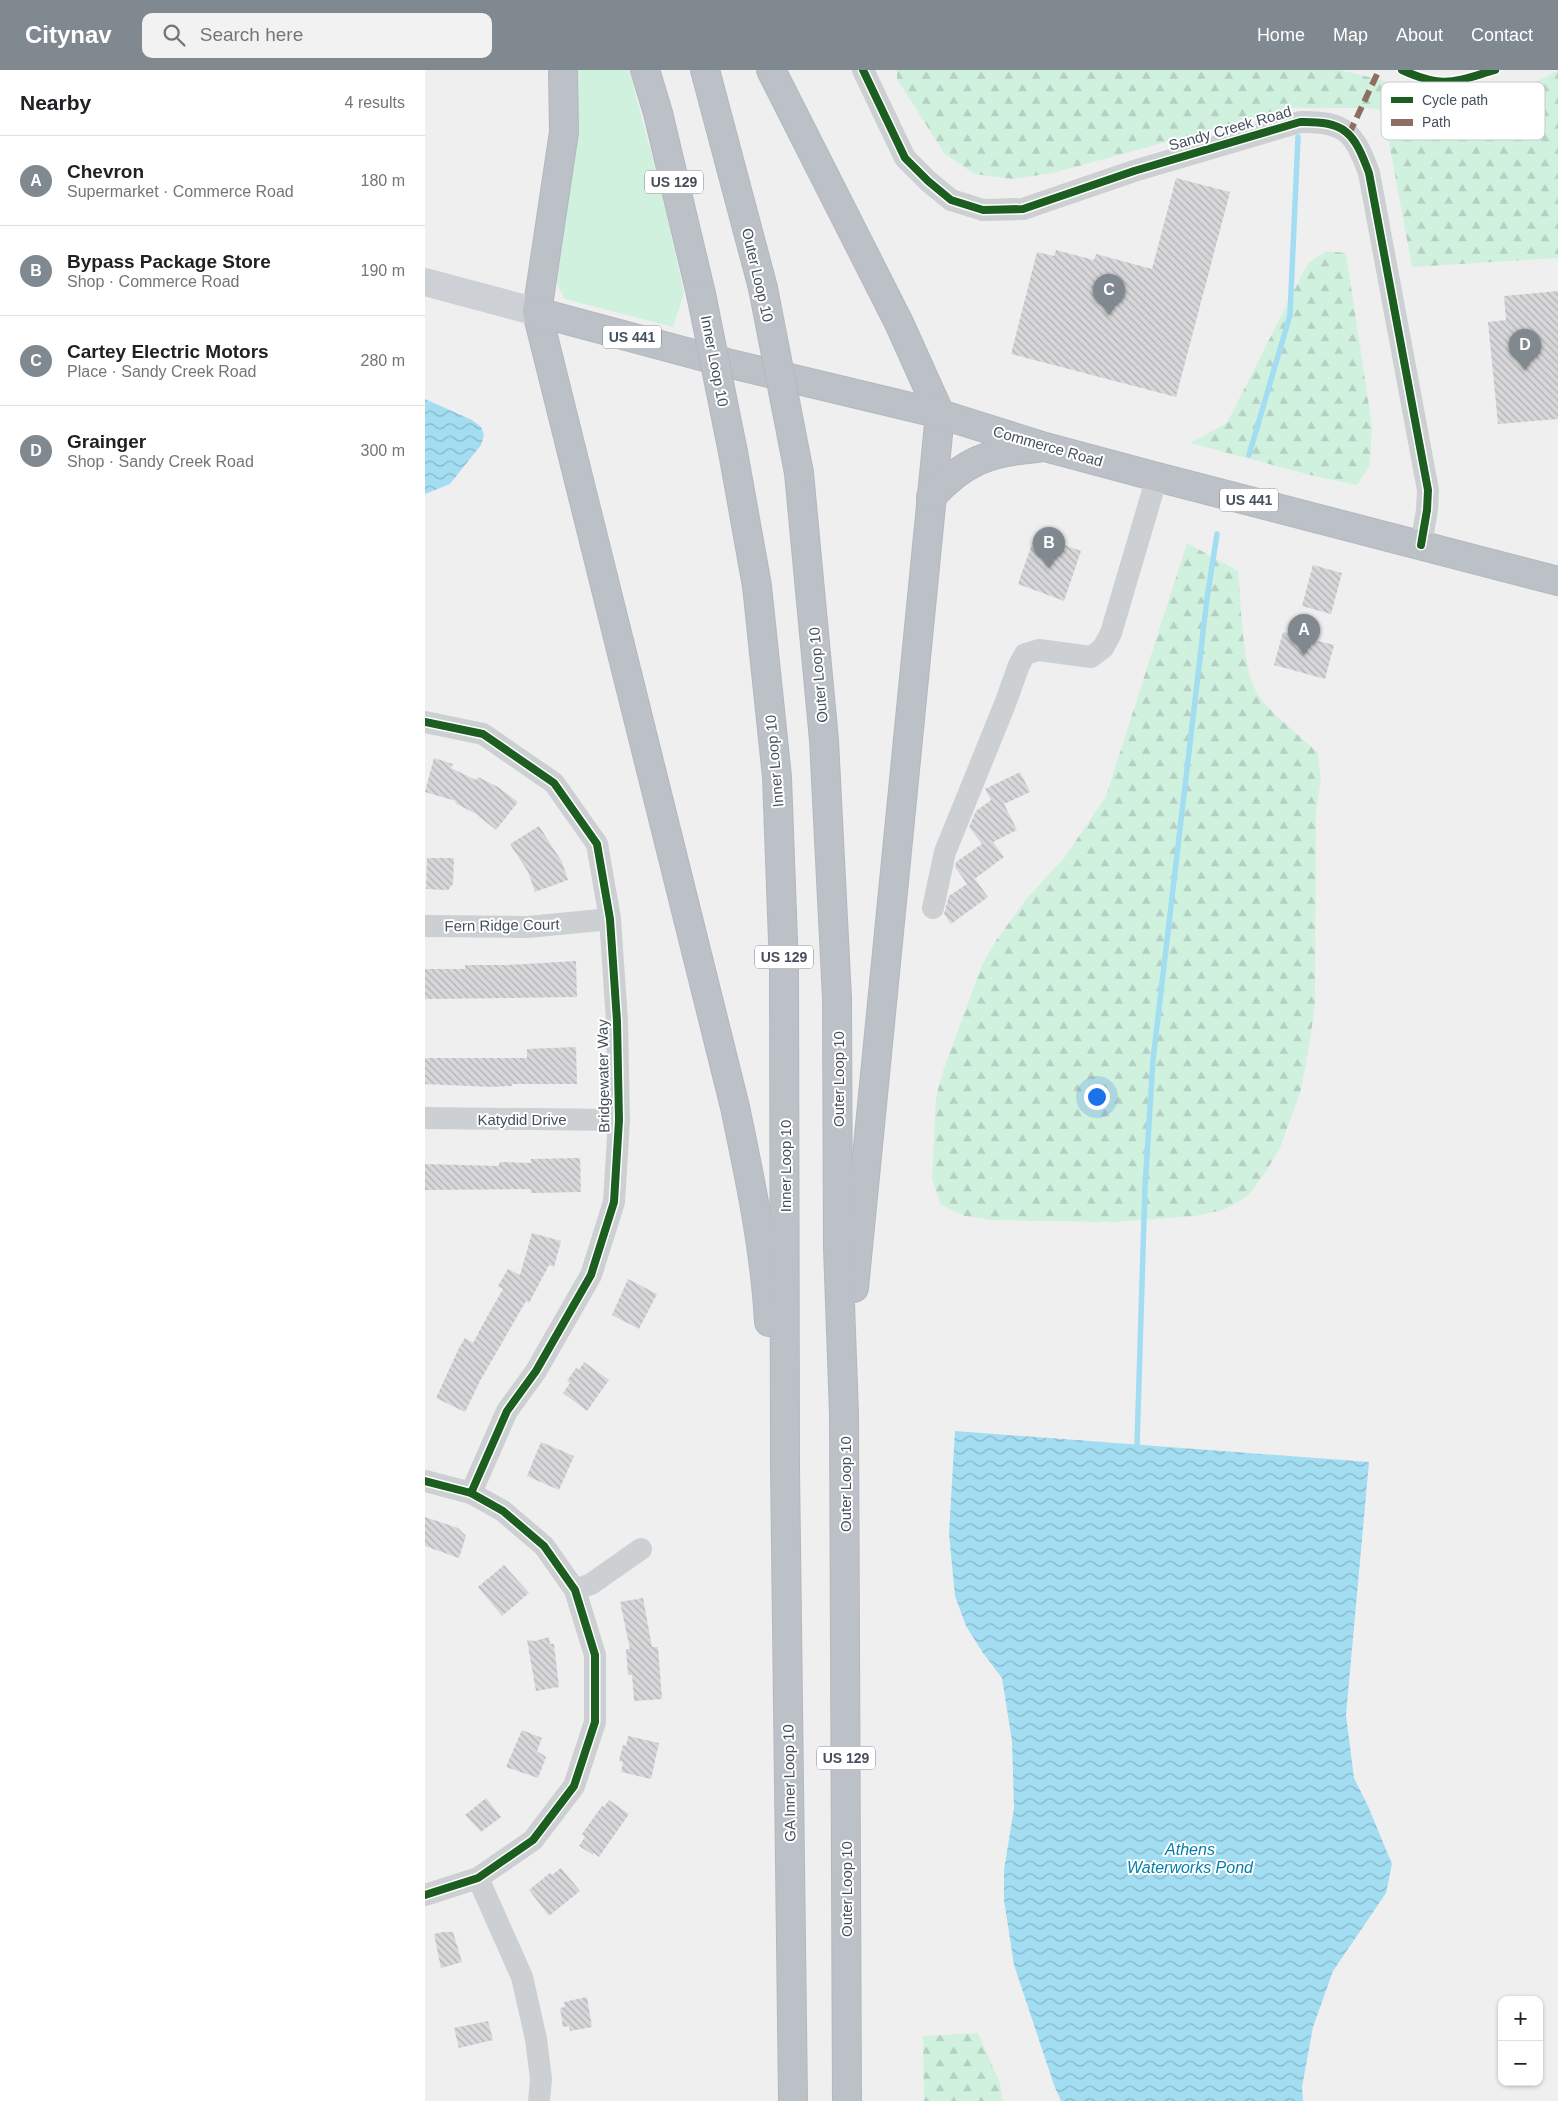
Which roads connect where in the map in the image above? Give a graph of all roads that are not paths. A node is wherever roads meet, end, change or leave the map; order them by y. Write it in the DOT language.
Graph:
graph roads {
  1 [pos="563,70"];
  2 [pos="645,70"];
  3 [pos="705,70"];
  4 [pos="771,70"];
  5 [pos="863,70"];
  6 [pos="425,282"];
  7 [pos="537,312"];
  8 [pos="941,414"];
  9 [pos="1045,447"];
  10 [pos="1157,477"];
  11 [pos="931,497"];
  12 [pos="1421,545"];
  13 [pos="1558,581"];
  14 [pos="425,722"];
  15 [pos="933,908"];
  16 [pos="610,919"];
  17 [pos="425,926"];
  18 [pos="425,1118"];
  19 [pos="619,1120"];
  20 [pos="844,1414"];
  21 [pos="785,1466"];
  22 [pos="425,1481"];
  23 [pos="471,1493"];
  24 [pos="641,1549"];
  25 [pos="575,1590"];
  26 [pos="478,1878"];
  27 [pos="425,1895"];
  28 [pos="539,2101"];
  29 [pos="793,2101"];
  30 [pos="847,2101"];
  1 -- 7 [label="highway"];
  2 -- 21 [label="highway, Inner Loop 10 / US 129, bridge"];
  3 -- 20 [label="highway, Outer Loop 10 / US 129, bridge"];
  4 -- 8 [label="highway"];
  5 -- 12 [label="street, Sandy Creek Road"];
  6 -- 7 [label="main road"];
  7 -- 8 [label="highway, Commerce Road / US 441"];
  7 -- 21 [label="highway"];
  8 -- 9 [label="highway, Commerce Road / US 441"];
  8 -- 11 [label="highway"];
  9 -- 10 [label="highway, Commerce Road / US 441"];
  9 -- 11 [label="highway"];
  10 -- 12 [label="highway, Commerce Road / US 441"];
  10 -- 15 [label="street"];
  11 -- 20 [label="highway"];
  12 -- 13 [label="highway, Commerce Road / US 441"];
  14 -- 16 [label="street, Bridgewater Way"];
  16 -- 17 [label="street, Fern Ridge Court"];
  16 -- 19 [label="street, Bridgewater Way"];
  18 -- 19 [label="street, Katydid Drive"];
  19 -- 23 [label="street, Bridgewater Way"];
  20 -- 30 [label="highway, Outer Loop 10 / US 129"];
  21 -- 29 [label="highway, GA Inner Loop 10 / US 129"];
  22 -- 23 [label="street"];
  23 -- 25 [label="street"];
  24 -- 25 [label="street"];
  25 -- 26 [label="street"];
  26 -- 27 [label="street"];
  26 -- 28 [label="street"];
}
